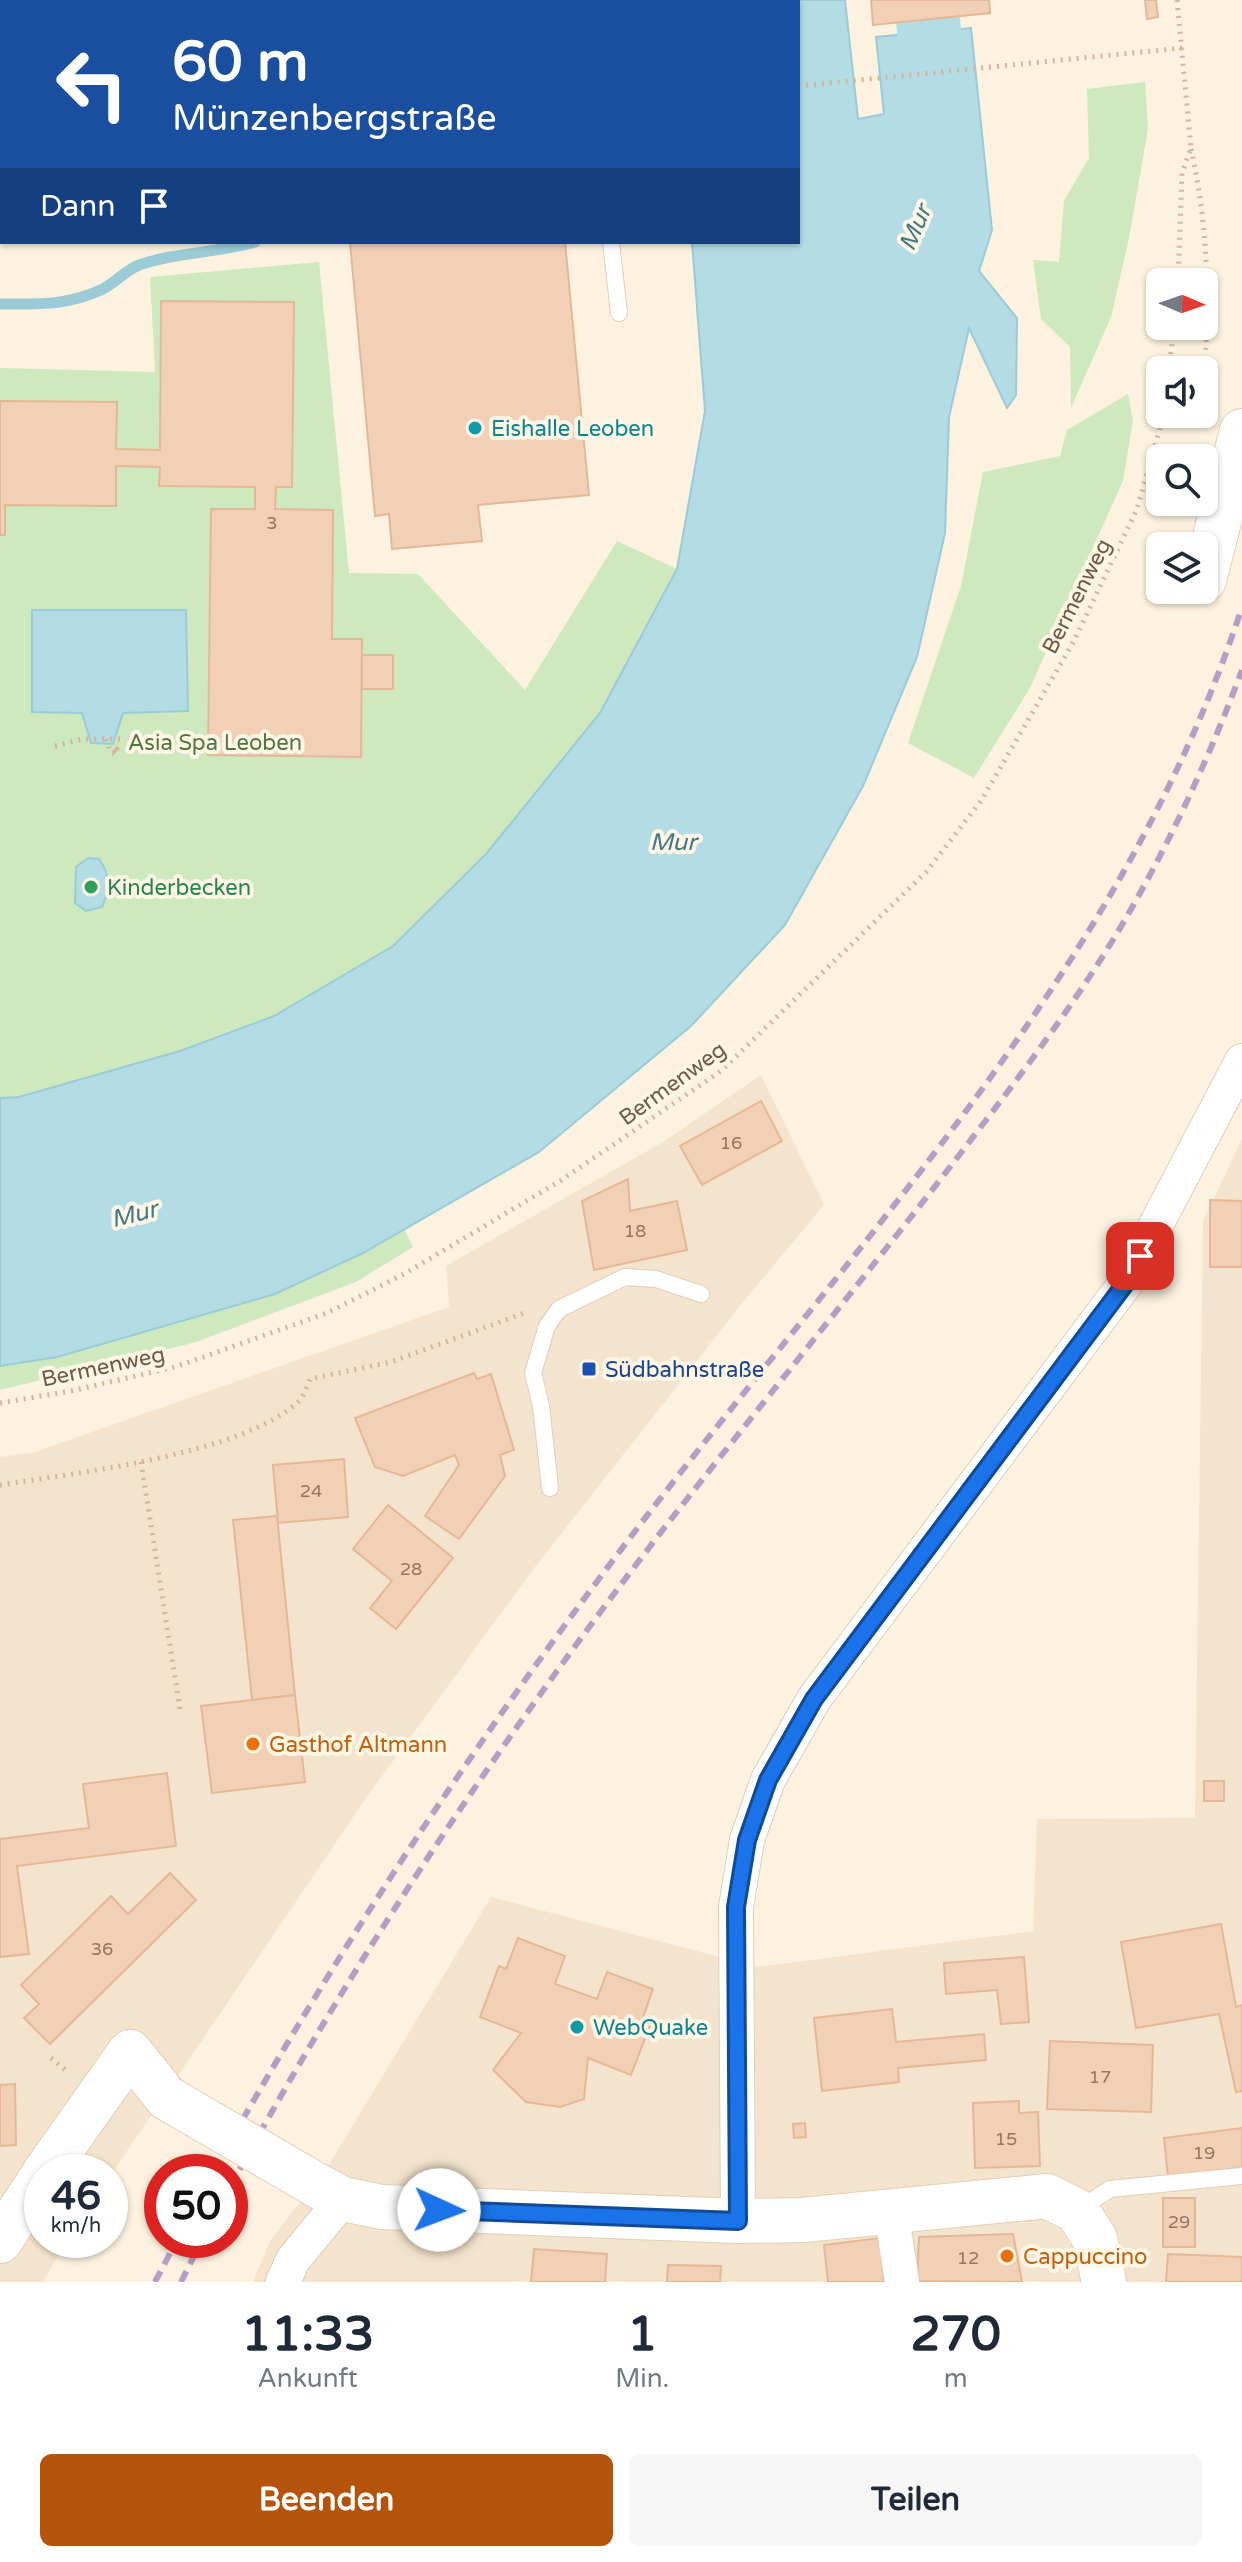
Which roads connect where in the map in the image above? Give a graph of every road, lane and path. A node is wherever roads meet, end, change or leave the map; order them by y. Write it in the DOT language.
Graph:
graph roads {
  1 [pos="1177,0"];
  2 [pos="1183,48"];
  3 [pos="800,86"];
  4 [pos="1191,148"];
  5 [pos="611,244"];
  6 [pos="1179,268"];
  7 [pos="619,313"];
  8 [pos="1204,356"];
  9 [pos="1160,428"];
  10 [pos="1242,431"];
  11 [pos="1216,532"];
  12 [pos="106,739"];
  13 [pos="120,739"];
  14 [pos="55,746"];
  15 [pos="118,751"];
  16 [pos="1242,1061"];
  17 [pos="701,1294"];
  18 [pos="559,1309"];
  19 [pos="0,1403"];
  20 [pos="141,1462"];
  21 [pos="0,1485"];
  22 [pos="550,1488"];
  23 [pos="180,1709"];
  24 [pos="51,2058"];
  25 [pos="63,2069"];
  26 [pos="58,2154"];
  27 [pos="1242,2176"];
  28 [pos="330,2193"];
  29 [pos="24,2204"];
  30 [pos="891,2210"];
  31 [pos="1077,2211"];
  32 [pos="738,2221"];
  33 [pos="0,2241"];
  34 [pos="283,2282"];
  35 [pos="902,2282"];
  36 [pos="1104,2282"];
  1 -- 2 [label="path"];
  2 -- 3 [label="path"];
  2 -- 4 [label="path"];
  4 -- 6 [label="path"];
  4 -- 8 [label="path"];
  5 -- 7 [label="lane"];
  9 -- 19 [label="path, Bermenweg"];
  10 -- 11 [label="main road"];
  12 -- 13 [label="path"];
  12 -- 14 [label="path"];
  12 -- 15 [label="path, bridge"];
  16 -- 32 [label="street"];
  17 -- 18 [label="lane"];
  18 -- 20 [label="path"];
  18 -- 22 [label="lane"];
  20 -- 21 [label="path"];
  20 -- 23 [label="path"];
  24 -- 25 [label="path"];
  26 -- 28 [label="main road, bridge"];
  27 -- 31 [label="lane"];
  28 -- 32 [label="main road"];
  28 -- 34 [label="street"];
  29 -- 33 [label="main road"];
  30 -- 31 [label="main road"];
  30 -- 32 [label="main road"];
  30 -- 35 [label="street"];
  31 -- 36 [label="main road"];
}
